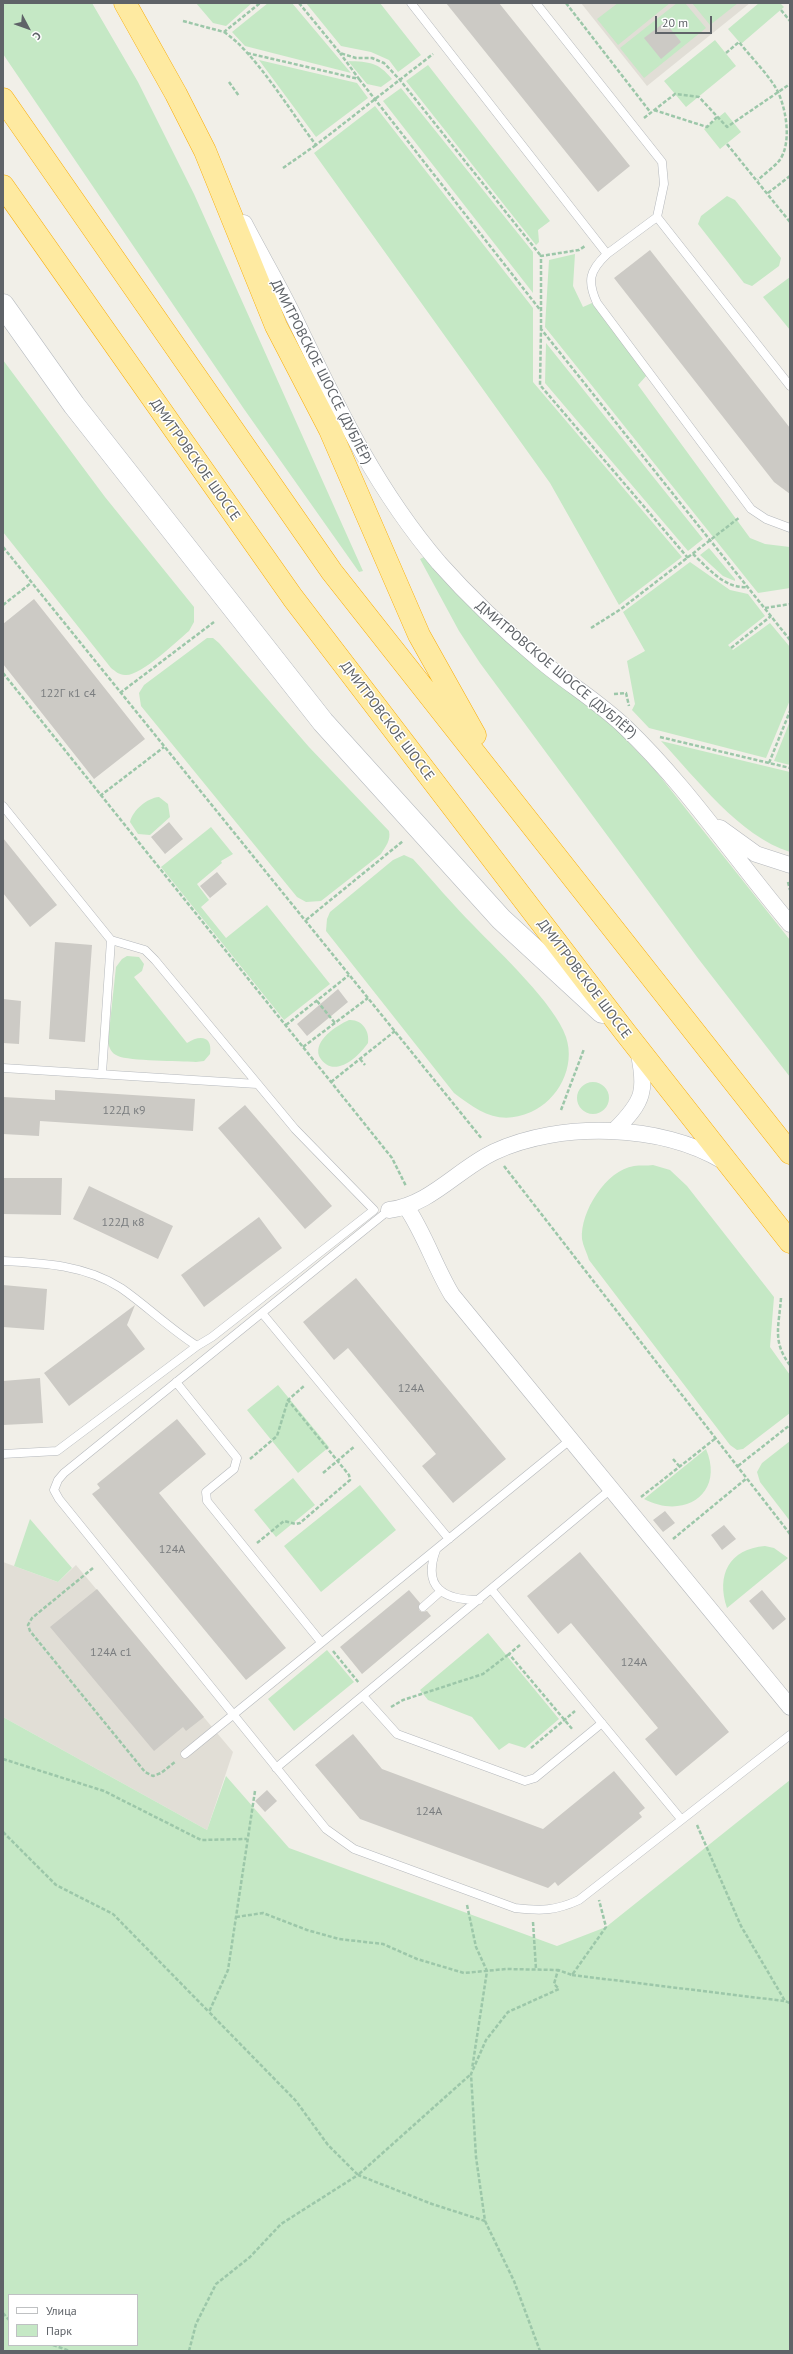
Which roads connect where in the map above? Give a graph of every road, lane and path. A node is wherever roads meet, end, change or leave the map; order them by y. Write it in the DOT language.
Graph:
graph roads {
  1 [pos="125,3"];
  2 [pos="260,3"];
  3 [pos="299,3"];
  4 [pos="411,3"];
  5 [pos="536,3"];
  6 [pos="566,3"];
  7 [pos="781,10"];
  8 [pos="183,21"];
  9 [pos="790,21"];
  10 [pos="224,32"];
  11 [pos="444,45"];
  12 [pos="246,53"];
  13 [pos="340,53"];
  14 [pos="726,53"];
  15 [pos="359,79"];
  16 [pos="400,80"];
  17 [pos="229,82"];
  18 [pos="790,84"];
  19 [pos="778,93"];
  20 [pos="238,96"];
  21 [pos="3,99"];
  22 [pos="375,99"];
  23 [pos="654,110"];
  24 [pos="651,113"];
  25 [pos="717,117"];
  26 [pos="633,127"];
  27 [pos="727,144"];
  28 [pos="316,145"];
  29 [pos="205,151"];
  30 [pos="283,168"];
  31 [pos="790,176"];
  32 [pos="758,180"];
  33 [pos="3,186"];
  34 [pos="768,193"];
  35 [pos="657,217"];
  36 [pos="790,222"];
  37 [pos="595,238"];
  38 [pos="607,254"];
  39 [pos="541,256"];
  40 [pos="3,304"];
  41 [pos="541,311"];
  42 [pos="541,328"];
  43 [pos="790,386"];
  44 [pos="751,509"];
  45 [pos="790,528"];
  46 [pos="710,540"];
  47 [pos="3,547"];
  48 [pos="693,554"];
  49 [pos="688,558"];
  50 [pos="31,583"];
  51 [pos="748,587"];
  52 [pos="790,604"];
  53 [pos="3,605"];
  54 [pos="764,608"];
  55 [pos="771,616"];
  56 [pos="214,622"];
  57 [pos="591,628"];
  58 [pos="790,640"];
  59 [pos="731,648"];
  60 [pos="3,673"];
  61 [pos="120,693"];
  62 [pos="790,713"];
  63 [pos="658,736"];
  64 [pos="164,746"];
  65 [pos="769,763"];
  66 [pos="790,768"];
  67 [pos="100,796"];
  68 [pos="3,806"];
  69 [pos="696,807"];
  70 [pos="522,813"];
  71 [pos="403,841"];
  72 [pos="790,865"];
  73 [pos="306,920"];
  74 [pos="790,924"];
  75 [pos="110,940"];
  76 [pos="349,975"];
  77 [pos="368,998"];
  78 [pos="317,1001"];
  79 [pos="334,1023"];
  80 [pos="286,1025"];
  81 [pos="395,1031"];
  82 [pos="631,1040"];
  83 [pos="303,1047"];
  84 [pos="584,1049"];
  85 [pos="360,1059"];
  86 [pos="365,1065"];
  87 [pos="3,1068"];
  88 [pos="102,1073"];
  89 [pos="331,1082"];
  90 [pos="257,1084"];
  91 [pos="561,1110"];
  92 [pos="615,1130"];
  93 [pos="493,1152"];
  94 [pos="790,1153"];
  95 [pos="730,1165"];
  96 [pos="407,1187"];
  97 [pos="407,1208"];
  98 [pos="382,1210"];
  99 [pos="790,1242"];
  100 [pos="3,1261"];
  101 [pos="781,1298"];
  102 [pos="262,1313"];
  103 [pos="197,1346"];
  104 [pos="790,1365"];
  105 [pos="314,1378"];
  106 [pos="176,1382"];
  107 [pos="288,1400"];
  108 [pos="790,1424"];
  109 [pos="716,1438"];
  110 [pos="365,1439"];
  111 [pos="570,1440"];
  112 [pos="3,1454"];
  113 [pos="673,1459"];
  114 [pos="338,1461"];
  115 [pos="237,1462"];
  116 [pos="738,1466"];
  117 [pos="680,1467"];
  118 [pos="323,1473"];
  119 [pos="747,1478"];
  120 [pos="611,1489"];
  121 [pos="627,1508"];
  122 [pos="790,1534"];
  123 [pos="449,1538"];
  124 [pos="661,1548"];
  125 [pos="436,1549"];
  126 [pos="247,1551"];
  127 [pos="93,1568"];
  128 [pos="491,1589"];
  129 [pos="441,1591"];
  130 [pos="479,1600"];
  131 [pos="423,1607"];
  132 [pos="530,1636"];
  133 [pos="323,1641"];
  134 [pos="509,1654"];
  135 [pos="365,1694"];
  136 [pos="585,1702"];
  137 [pos="790,1707"];
  138 [pos="233,1715"];
  139 [pos="380,1716"];
  140 [pos="564,1720"];
  141 [pos="602,1723"];
  142 [pos="790,1735"];
  143 [pos="581,1740"];
  144 [pos="530,1748"];
  145 [pos="185,1754"];
  146 [pos="3,1759"];
  147 [pos="276,1768"];
  148 [pos="254,1791"];
  149 [pos="685,1816"];
  150 [pos="3,1832"];
  151 [pos="247,1839"];
  152 [pos="593,1889"];
  153 [pos="468,1890"];
  154 [pos="531,1910"];
  155 [pos="236,1917"];
  156 [pos="536,1969"];
  157 [pos="558,1970"];
  158 [pos="487,1971"];
  159 [pos="572,1975"];
  160 [pos="784,2001"];
  161 [pos="790,2003"];
  162 [pos="209,2012"];
  163 [pos="471,2074"];
  164 [pos="358,2176"];
  165 [pos="485,2221"];
  166 [pos="55,2346"];
  167 [pos="70,2351"];
  168 [pos="188,2351"];
  169 [pos="540,2351"];
  1 -- 29 [label="highway, ДМИТРОВСКОЕ ШОССЕ (ДУБЛЁР)"];
  2 -- 10 [label="path"];
  3 -- 13 [label="path"];
  4 -- 11 [label="lane"];
  5 -- 26 [label="lane"];
  6 -- 24 [label="path"];
  7 -- 9 [label="path"];
  8 -- 10 [label="path"];
  10 -- 12 [label="path"];
  11 -- 16 [label="path"];
  11 -- 37 [label="lane"];
  12 -- 15 [label="path"];
  12 -- 28 [label="path"];
  13 -- 15 [label="path"];
  13 -- 16 [label="path"];
  14 -- 19 [label="path"];
  15 -- 22 [label="path"];
  16 -- 22 [label="path"];
  16 -- 39 [label="path"];
  17 -- 20 [label="path"];
  18 -- 19 [label="path"];
  19 -- 25 [label="path"];
  19 -- 32 [label="path"];
  21 -- 70 [label="highway"];
  22 -- 28 [label="path"];
  22 -- 41 [label="path"];
  23 -- 24 [label="path"];
  23 -- 25 [label="path"];
  23 -- 25 [label="path"];
  24 -- 26 [label="path"];
  26 -- 35 [label="lane"];
  27 -- 32 [label="path"];
  28 -- 30 [label="path"];
  29 -- 69 [label="street, ДМИТРОВСКОЕ ШОССЕ (ДУБЛЁР)"];
  29 -- 70 [label="highway, ДМИТРОВСКОЕ ШОССЕ (ДУБЛЁР)"];
  31 -- 34 [label="path"];
  32 -- 34 [label="path"];
  33 -- 82 [label="highway, ДМИТРОВСКОЕ ШОССЕ"];
  34 -- 36 [label="path"];
  35 -- 38 [label="lane"];
  35 -- 43 [label="lane"];
  37 -- 38 [label="lane"];
  37 -- 39 [label="path"];
  38 -- 44 [label="lane"];
  39 -- 41 [label="path"];
  40 -- 82 [label="main road"];
  41 -- 42 [label="path"];
  42 -- 46 [label="path"];
  42 -- 49 [label="path"];
  44 -- 45 [label="lane"];
  44 -- 46 [label="path"];
  46 -- 48 [label="path"];
  46 -- 51 [label="path"];
  47 -- 50 [label="path"];
  48 -- 49 [label="path"];
  48 -- 51 [label="path"];
  49 -- 57 [label="path"];
  50 -- 53 [label="path"];
  50 -- 61 [label="path"];
  51 -- 54 [label="path"];
  52 -- 54 [label="path"];
  54 -- 55 [label="path"];
  55 -- 58 [label="path"];
  55 -- 59 [label="path"];
  56 -- 61 [label="path"];
  60 -- 67 [label="path"];
  61 -- 64 [label="path"];
  62 -- 65 [label="path"];
  63 -- 65 [label="path"];
  64 -- 67 [label="path"];
  64 -- 73 [label="path"];
  65 -- 66 [label="path"];
  67 -- 80 [label="path"];
  68 -- 75 [label="lane"];
  69 -- 72 [label="street"];
  69 -- 74 [label="street, ДМИТРОВСКОЕ ШОССЕ (ДУБЛЁР)"];
  70 -- 94 [label="highway"];
  71 -- 73 [label="path"];
  73 -- 76 [label="path"];
  75 -- 88 [label="lane"];
  75 -- 90 [label="lane"];
  76 -- 77 [label="path"];
  76 -- 78 [label="path"];
  77 -- 79 [label="path"];
  77 -- 81 [label="path"];
  78 -- 79 [label="path"];
  78 -- 80 [label="path"];
  79 -- 83 [label="path"];
  80 -- 83 [label="path"];
  81 -- 85 [label="path"];
  81 -- 93 [label="path"];
  82 -- 92 [label="street"];
  82 -- 95 [label="highway, ДМИТРОВСКОЕ ШОССЕ"];
  83 -- 89 [label="path"];
  84 -- 91 [label="path"];
  85 -- 86 [label="path"];
  85 -- 89 [label="path"];
  87 -- 88 [label="lane"];
  88 -- 90 [label="lane"];
  89 -- 96 [label="path"];
  90 -- 98 [label="lane"];
  92 -- 93 [label="street"];
  92 -- 95 [label="street"];
  93 -- 97 [label="street"];
  93 -- 109 [label="path"];
  95 -- 99 [label="highway, ДМИТРОВСКОЕ ШОССЕ"];
  97 -- 98 [label="street"];
  97 -- 111 [label="street"];
  98 -- 102 [label="lane"];
  98 -- 103 [label="lane"];
  100 -- 103 [label="lane"];
  101 -- 104 [label="path"];
  102 -- 105 [label="lane"];
  102 -- 106 [label="lane"];
  103 -- 112 [label="lane"];
  105 -- 107 [label="path"];
  105 -- 110 [label="lane"];
  106 -- 115 [label="lane"];
  106 -- 138 [label="lane"];
  107 -- 114 [label="path"];
  107 -- 115 [label="path"];
  108 -- 116 [label="path"];
  109 -- 116 [label="path"];
  109 -- 117 [label="path"];
  110 -- 114 [label="path"];
  110 -- 123 [label="lane"];
  111 -- 120 [label="street"];
  111 -- 123 [label="lane"];
  113 -- 117 [label="path"];
  114 -- 118 [label="path"];
  114 -- 126 [label="path"];
  115 -- 126 [label="lane"];
  116 -- 119 [label="path"];
  117 -- 121 [label="path"];
  119 -- 122 [label="path"];
  119 -- 124 [label="path"];
  120 -- 121 [label="street"];
  120 -- 128 [label="lane"];
  121 -- 124 [label="street"];
  123 -- 125 [label="lane"];
  124 -- 137 [label="street"];
  125 -- 129 [label="lane"];
  125 -- 133 [label="lane"];
  126 -- 133 [label="lane"];
  127 -- 145 [label="path"];
  128 -- 130 [label="lane"];
  128 -- 132 [label="lane"];
  129 -- 130 [label="lane"];
  129 -- 131 [label="lane"];
  130 -- 135 [label="lane"];
  132 -- 134 [label="path"];
  132 -- 136 [label="lane"];
  133 -- 135 [label="path"];
  133 -- 138 [label="lane"];
  134 -- 139 [label="path"];
  134 -- 140 [label="path"];
  135 -- 139 [label="lane"];
  135 -- 147 [label="lane"];
  136 -- 140 [label="path"];
  136 -- 141 [label="lane"];
  138 -- 145 [label="lane"];
  138 -- 147 [label="lane"];
  139 -- 143 [label="lane"];
  140 -- 143 [label="path"];
  140 -- 144 [label="path"];
  141 -- 143 [label="lane"];
  141 -- 149 [label="lane"];
  142 -- 149 [label="lane"];
  146 -- 151 [label="path"];
  147 -- 153 [label="lane"];
  148 -- 151 [label="path"];
  149 -- 152 [label="lane"];
  149 -- 160 [label="path"];
  150 -- 162 [label="path"];
  151 -- 155 [label="path"];
  152 -- 154 [label="lane"];
  152 -- 159 [label="path"];
  153 -- 154 [label="lane"];
  153 -- 158 [label="path"];
  154 -- 156 [label="path"];
  155 -- 158 [label="path"];
  155 -- 162 [label="path"];
  156 -- 157 [label="path"];
  156 -- 158 [label="path"];
  157 -- 159 [label="path"];
  157 -- 163 [label="path"];
  158 -- 163 [label="path"];
  159 -- 160 [label="path"];
  160 -- 161 [label="path"];
  162 -- 164 [label="path"];
  163 -- 164 [label="path"];
  163 -- 165 [label="path"];
  164 -- 165 [label="path"];
  164 -- 168 [label="path"];
  165 -- 169 [label="path"];
  166 -- 167 [label="path"];
}
